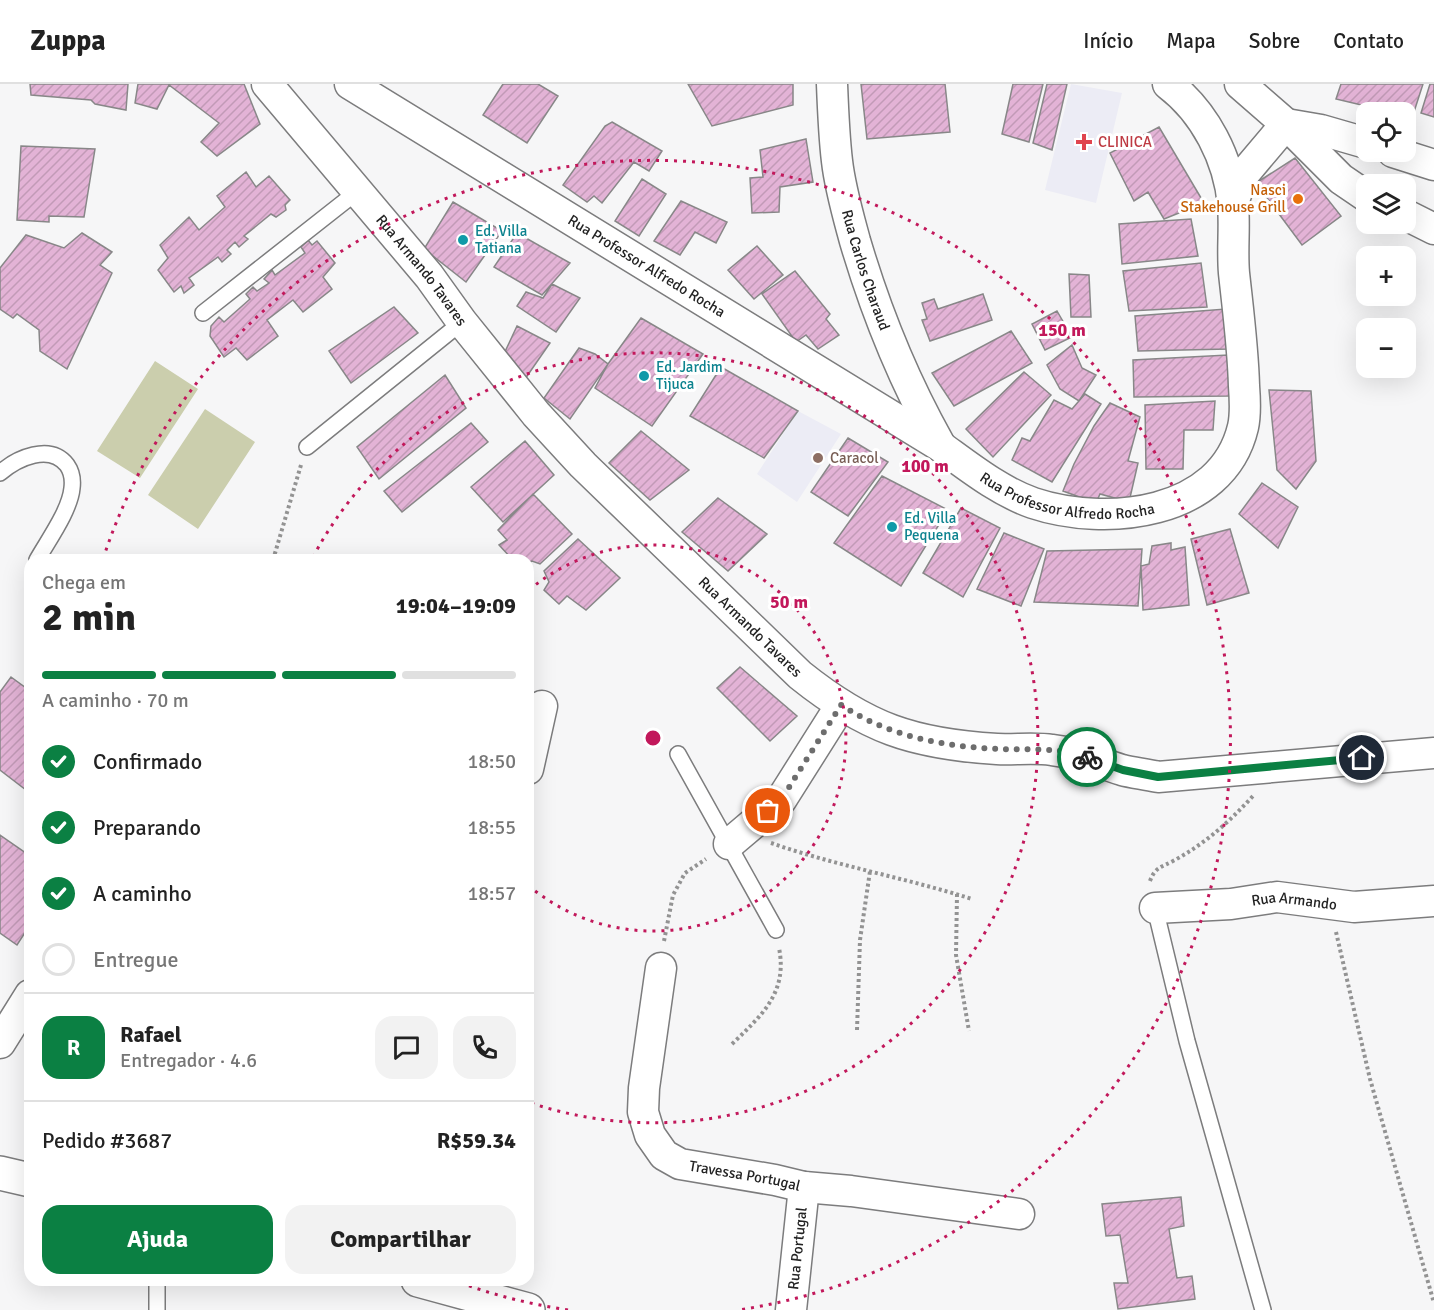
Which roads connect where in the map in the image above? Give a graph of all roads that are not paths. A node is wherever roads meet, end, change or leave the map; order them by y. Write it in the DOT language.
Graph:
graph roads {
  1 [pos="267,84"];
  2 [pos="350,84"];
  3 [pos="832,84"];
  4 [pos="1168,84"];
  5 [pos="1240,84"];
  6 [pos="1286,124"];
  7 [pos="1356,140"];
  8 [pos="1416,159"];
  9 [pos="1434,165"];
  10 [pos="1356,189"];
  11 [pos="358,191"];
  12 [pos="1233,203"];
  13 [pos="1416,220"];
  14 [pos="1434,229"];
  15 [pos="203,313"];
  16 [pos="462,322"];
  17 [pos="940,446"];
  18 [pos="307,447"];
  19 [pos="0,473"];
  20 [pos="40,554"];
  21 [pos="841,705"];
  22 [pos="542,706"];
  23 [pos="534,742"];
  24 [pos="1434,753"];
  25 [pos="678,754"];
  26 [pos="736,839"];
  27 [pos="1434,901"];
  28 [pos="1155,908"];
  29 [pos="776,930"];
  30 [pos="661,968"];
  31 [pos="24,1005"];
  32 [pos="0,1043"];
  33 [pos="0,1173"];
  34 [pos="24,1179"];
  35 [pos="804,1187"];
  36 [pos="1018,1215"];
  37 [pos="157,1286"];
  38 [pos="441,1286"];
  39 [pos="157,1310"];
  40 [pos="528,1310"];
  41 [pos="791,1310"];
  42 [pos="1263,1310"];
  1 -- 11 [label="street, Rua Armando Tavares"];
  2 -- 17 [label="street, Rua Professor Alfredo Rocha"];
  3 -- 17 [label="street, Rua Carlos Charaud"];
  4 -- 12 [label="street, Rua Professor Alfredo Rocha"];
  5 -- 6 [label="street"];
  6 -- 7 [label="street"];
  6 -- 10 [label="street"];
  6 -- 12 [label="street"];
  8 -- 9 [label="street"];
  11 -- 15 [label="lane"];
  11 -- 16 [label="street, Rua Armando Tavares"];
  12 -- 17 [label="street, Rua Professor Alfredo Rocha"];
  13 -- 14 [label="street"];
  16 -- 18 [label="lane"];
  16 -- 21 [label="street, Rua Armando Tavares"];
  19 -- 20 [label="lane"];
  21 -- 24 [label="street, Rua Armando Tavares"];
  21 -- 26 [label="street"];
  22 -- 23 [label="street"];
  25 -- 26 [label="lane"];
  26 -- 29 [label="lane"];
  27 -- 28 [label="street, Rua Armando"];
  28 -- 42 [label="lane"];
  30 -- 35 [label="street, Travessa Portugal"];
  31 -- 32 [label="street"];
  33 -- 34 [label="street"];
  35 -- 36 [label="street, Travessa Portugal"];
  35 -- 41 [label="street, Rua Portugal"];
  37 -- 39 [label="lane"];
  38 -- 40 [label="street"];
}
